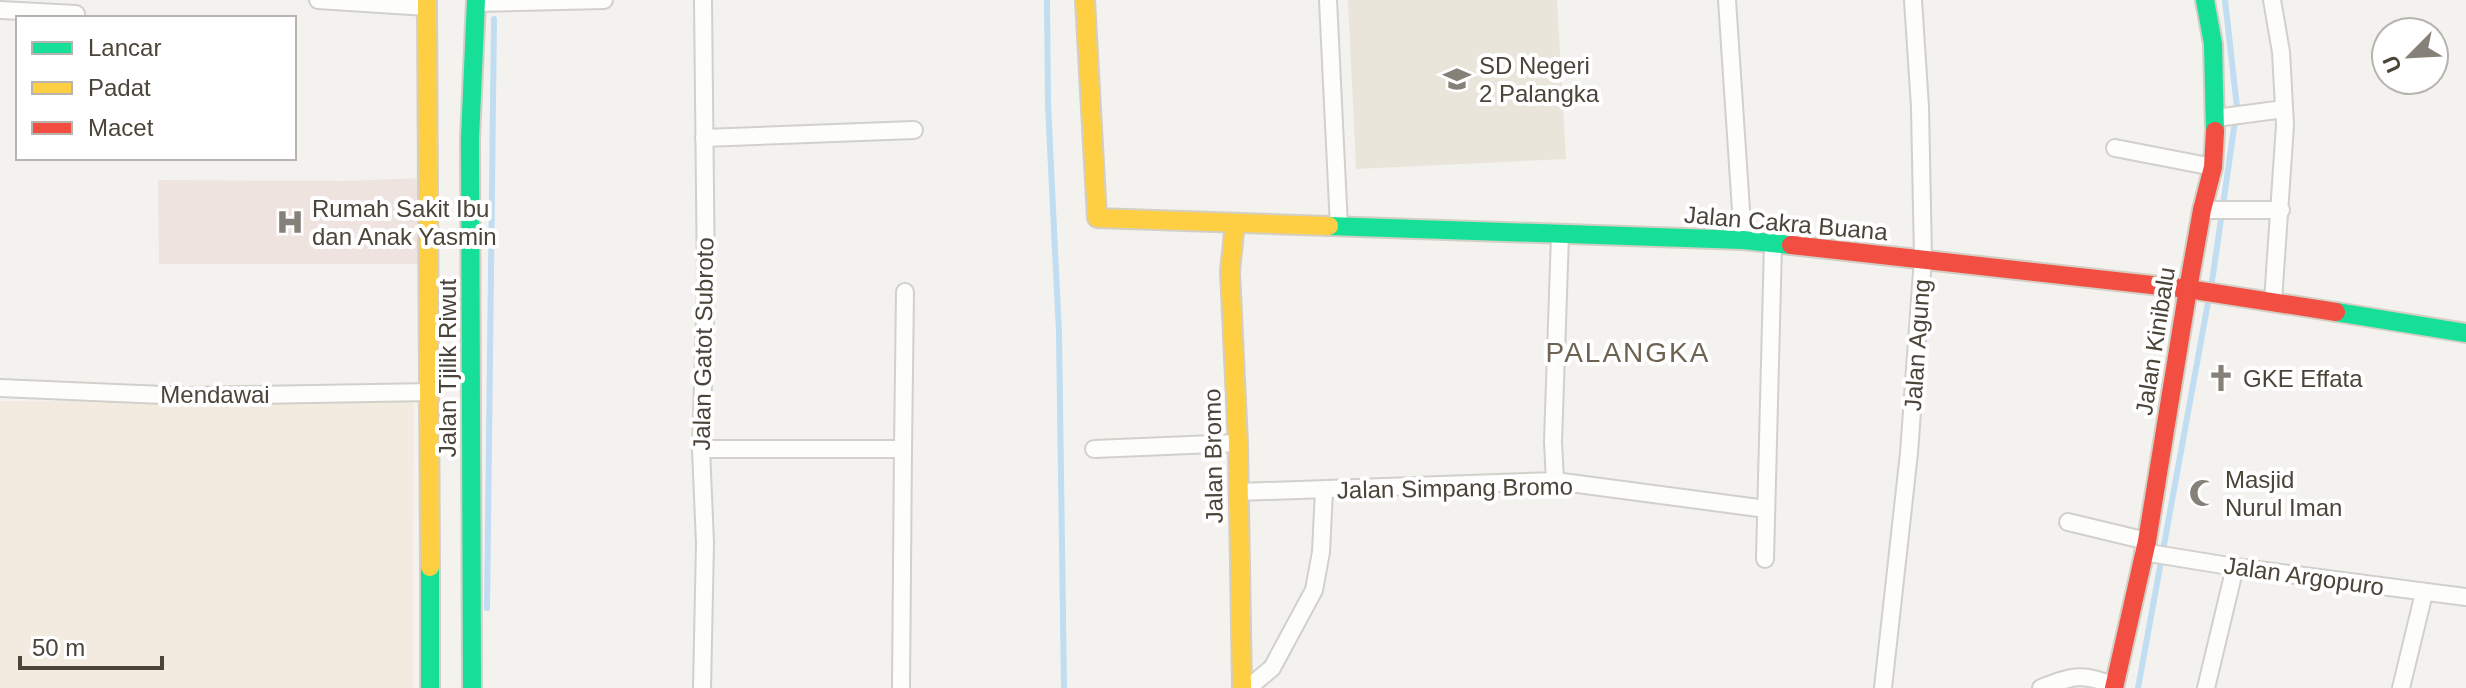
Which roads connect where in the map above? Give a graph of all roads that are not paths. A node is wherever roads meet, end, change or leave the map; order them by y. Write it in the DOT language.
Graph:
graph roads {
  1 [pos="318,0"];
  2 [pos="604,0"];
  3 [pos="703,0"];
  4 [pos="1085,0"];
  5 [pos="1328,0"];
  6 [pos="1727,0"];
  7 [pos="1913,0"];
  8 [pos="2205,0"];
  9 [pos="2272,0"];
  10 [pos="476,2"];
  11 [pos="427,3"];
  12 [pos="0,10"];
  13 [pos="76,16"];
  14 [pos="2284,109"];
  15 [pos="2216,118"];
  16 [pos="914,130"];
  17 [pos="704,138"];
  18 [pos="2115,148"];
  19 [pos="2213,167"];
  20 [pos="2202,210"];
  21 [pos="2281,210"];
  22 [pos="1235,223"];
  23 [pos="1339,227"];
  24 [pos="1560,235"];
  25 [pos="1743,240"];
  26 [pos="1773,244"];
  27 [pos="1923,258"];
  28 [pos="2188,289"];
  29 [pos="905,292"];
  30 [pos="2273,301"];
  31 [pos="2466,333"];
  32 [pos="0,388"];
  33 [pos="431,392"];
  34 [pos="1238,443"];
  35 [pos="701,449"];
  36 [pos="903,449"];
  37 [pos="1094,449"];
  38 [pos="1555,481"];
  39 [pos="1324,490"];
  40 [pos="1238,492"];
  41 [pos="1766,509"];
  42 [pos="2068,522"];
  43 [pos="2145,546"];
  44 [pos="1765,559"];
  45 [pos="2235,567"];
  46 [pos="2424,593"];
  47 [pos="2466,597"];
  48 [pos="2114,687"];
  49 [pos="430,688"];
  50 [pos="472,688"];
  51 [pos="702,688"];
  52 [pos="901,688"];
  53 [pos="1242,688"];
  54 [pos="1248,688"];
  55 [pos="1883,688"];
  56 [pos="2041,688"];
  57 [pos="2206,688"];
  58 [pos="2401,688"];
  1 -- 11 [label="street"];
  2 -- 10 [label="street"];
  3 -- 17 [label="street, Jalan Gatot Subroto"];
  4 -- 22 [label="main road, Jalan Cakra Buana"];
  5 -- 23 [label="street"];
  6 -- 25 [label="street"];
  7 -- 27 [label="street, Jalan Agung"];
  8 -- 15 [label="main road, Jalan Kinibalu"];
  9 -- 14 [label="street"];
  10 -- 50 [label="main road, Jalan Tjilik Riwut"];
  11 -- 33 [label="main road, Jalan Tjilik Riwut"];
  12 -- 13 [label="street"];
  14 -- 15 [label="street"];
  14 -- 21 [label="street"];
  15 -- 19 [label="main road, Jalan Kinibalu"];
  16 -- 17 [label="street"];
  17 -- 35 [label="street, Jalan Gatot Subroto"];
  18 -- 19 [label="street"];
  19 -- 20 [label="main road, Jalan Kinibalu"];
  20 -- 21 [label="street"];
  20 -- 28 [label="main road, Jalan Kinibalu"];
  21 -- 30 [label="street"];
  22 -- 23 [label="main road, Jalan Cakra Buana"];
  22 -- 34 [label="main road, Jalan Bromo"];
  23 -- 24 [label="main road, Jalan Cakra Buana"];
  24 -- 25 [label="main road, Jalan Cakra Buana"];
  24 -- 38 [label="street"];
  25 -- 26 [label="main road, Jalan Cakra Buana"];
  26 -- 27 [label="main road, Jalan Cakra Buana"];
  26 -- 41 [label="street"];
  27 -- 28 [label="main road, Jalan Cakra Buana"];
  27 -- 55 [label="street, Jalan Agung"];
  28 -- 30 [label="main road, Jalan Cakra Buana"];
  28 -- 43 [label="main road, Jalan Kinibalu"];
  29 -- 36 [label="street"];
  30 -- 31 [label="main road, Jalan Cakra Buana"];
  32 -- 33 [label="street, Mendawai"];
  33 -- 49 [label="main road, Jalan Tjilik Riwut"];
  34 -- 37 [label="street"];
  34 -- 40 [label="main road, Jalan Bromo"];
  35 -- 36 [label="street"];
  35 -- 51 [label="street, Jalan Gatot Subroto"];
  36 -- 52 [label="street"];
  38 -- 39 [label="street, Jalan Simpang Bromo"];
  38 -- 41 [label="street, Jalan Simpang Bromo"];
  39 -- 40 [label="street, Jalan Simpang Bromo"];
  39 -- 54 [label="street"];
  40 -- 53 [label="main road, Jalan Bromo"];
  41 -- 44 [label="street"];
  42 -- 43 [label="street, Jalan Argopuro"];
  43 -- 45 [label="street, Jalan Argopuro"];
  43 -- 48 [label="main road, Jalan Kinibalu"];
  45 -- 46 [label="street, Jalan Argopuro"];
  45 -- 57 [label="street"];
  46 -- 47 [label="street, Jalan Argopuro"];
  46 -- 58 [label="street"];
  48 -- 56 [label="street"];
}
